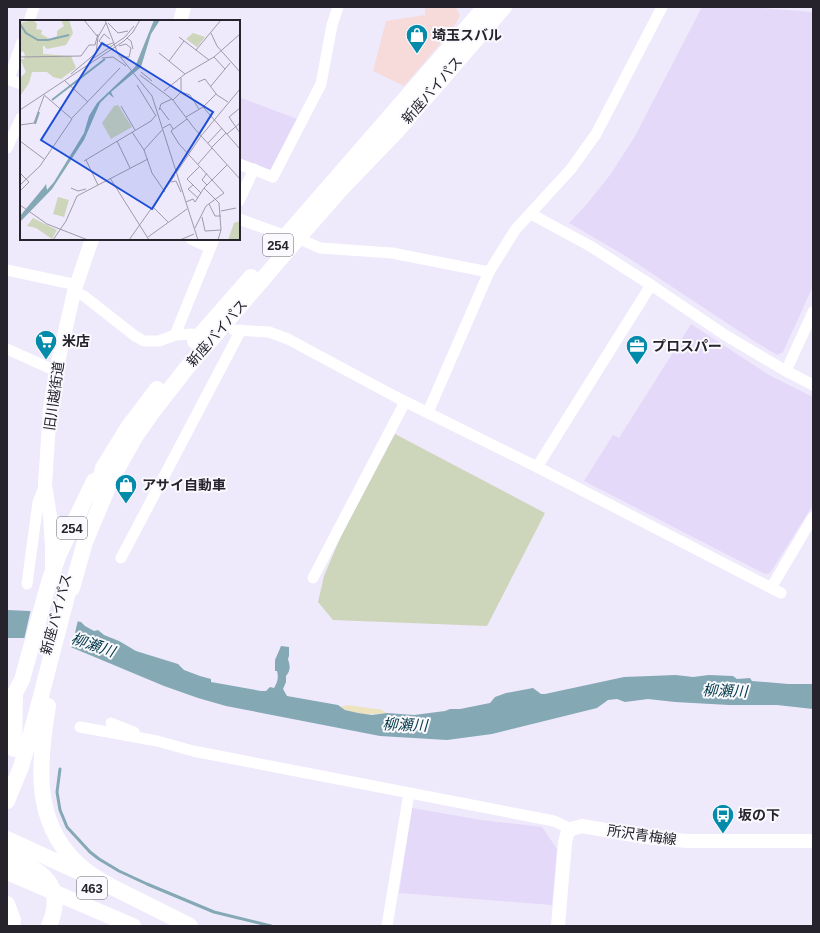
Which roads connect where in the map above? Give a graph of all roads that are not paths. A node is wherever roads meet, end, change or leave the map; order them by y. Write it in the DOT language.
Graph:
graph roads {
  1 [pos="34,7"];
  2 [pos="184,7"];
  3 [pos="338,7"];
  4 [pos="470,7"];
  5 [pos="485,7"];
  6 [pos="504,7"];
  7 [pos="662,7"];
  8 [pos="29,20"];
  9 [pos="180,20"];
  10 [pos="466,30"];
  11 [pos="20,47"];
  12 [pos="8,79"];
  13 [pos="20,84"];
  14 [pos="20,120"];
  15 [pos="7,148"];
  16 [pos="240,164"];
  17 [pos="254,169"];
  18 [pos="240,198"];
  19 [pos="531,214"];
  20 [pos="240,218"];
  21 [pos="292,237"];
  22 [pos="92,240"];
  23 [pos="196,240"];
  24 [pos="212,243"];
  25 [pos="7,270"];
  26 [pos="489,272"];
  27 [pos="651,285"];
  28 [pos="76,288"];
  29 [pos="813,312"];
  30 [pos="192,334"];
  31 [pos="175,335"];
  32 [pos="7,349"];
  33 [pos="56,371"];
  34 [pos="786,371"];
  35 [pos="813,385"];
  36 [pos="405,402"];
  37 [pos="428,412"];
  38 [pos="537,467"];
  39 [pos="45,486"];
  40 [pos="813,517"];
  41 [pos="121,558"];
  42 [pos="313,578"];
  43 [pos="27,584"];
  44 [pos="771,588"];
  45 [pos="62,590"];
  46 [pos="781,593"];
  47 [pos="46,687"];
  48 [pos="15,691"];
  49 [pos="32,718"];
  50 [pos="111,723"];
  51 [pos="80,727"];
  52 [pos="157,741"];
  53 [pos="11,742"];
  54 [pos="9,782"];
  55 [pos="409,793"];
  56 [pos="7,801"];
  57 [pos="7,812"];
  58 [pos="571,829"];
  59 [pos="7,839"];
  60 [pos="813,841"];
  61 [pos="7,851"];
  62 [pos="7,856"];
  63 [pos="7,872"];
  64 [pos="112,887"];
  65 [pos="53,892"];
  66 [pos="7,904"];
  67 [pos="12,926"];
  68 [pos="49,926"];
  69 [pos="133,926"];
  70 [pos="177,926"];
  71 [pos="190,926"];
  72 [pos="388,926"];
  73 [pos="558,926"];
  1 -- 8 [label="street"];
  2 -- 9 [label="main road"];
  3 -- 17 [label="street"];
  4 -- 10 [label="highway"];
  5 -- 10 [label="highway, 新座バイパス / 254"];
  6 -- 21 [label="highway, 新座バイパス / 254"];
  7 -- 19 [label="street"];
  10 -- 21 [label="highway, 新座バイパス / 254"];
  11 -- 12 [label="street"];
  12 -- 13 [label="street"];
  14 -- 15 [label="street"];
  16 -- 17 [label="street"];
  17 -- 18 [label="street"];
  19 -- 26 [label="street"];
  19 -- 27 [label="street"];
  20 -- 21 [label="street"];
  21 -- 26 [label="street"];
  21 -- 45 [label="highway, 新座バイパス / 254"];
  21 -- 45 [label="highway, 新座バイパス / 254"];
  22 -- 28 [label="main road, 旧川越街道"];
  23 -- 24 [label="street"];
  24 -- 31 [label="street"];
  25 -- 28 [label="street"];
  26 -- 37 [label="street"];
  27 -- 34 [label="street"];
  27 -- 38 [label="street"];
  28 -- 31 [label="street"];
  28 -- 33 [label="main road, 旧川越街道"];
  29 -- 34 [label="street"];
  30 -- 31 [label="street"];
  32 -- 33 [label="street"];
  33 -- 39 [label="main road, 旧川越街道"];
  34 -- 35 [label="street"];
  36 -- 37 [label="street"];
  36 -- 41 [label="street"];
  36 -- 42 [label="street"];
  37 -- 38 [label="street"];
  38 -- 44 [label="street"];
  39 -- 43 [label="street"];
  39 -- 45 [label="main road, 旧川越街道"];
  40 -- 44 [label="street"];
  44 -- 46 [label="street"];
  45 -- 47 [label="highway, 新座バイパス / 254"];
  45 -- 48 [label="highway"];
  47 -- 49 [label="highway, 新座バイパス / 254"];
  47 -- 57 [label="highway"];
  47 -- 64 [label="highway"];
  48 -- 53 [label="highway"];
  49 -- 54 [label="highway, 254"];
  49 -- 56 [label="highway, 254"];
  50 -- 52 [label="street"];
  51 -- 52 [label="street"];
  52 -- 55 [label="street"];
  53 -- 54 [label="highway"];
  55 -- 58 [label="street"];
  55 -- 72 [label="street"];
  58 -- 60 [label="main road, 所沢青梅線"];
  58 -- 73 [label="main road"];
  59 -- 64 [label="highway, 463"];
  61 -- 70 [label="highway, 463"];
  62 -- 65 [label="highway"];
  63 -- 65 [label="highway, 463"];
  64 -- 71 [label="highway"];
  65 -- 68 [label="highway"];
  65 -- 69 [label="highway, 463"];
  66 -- 67 [label="highway"];
}
